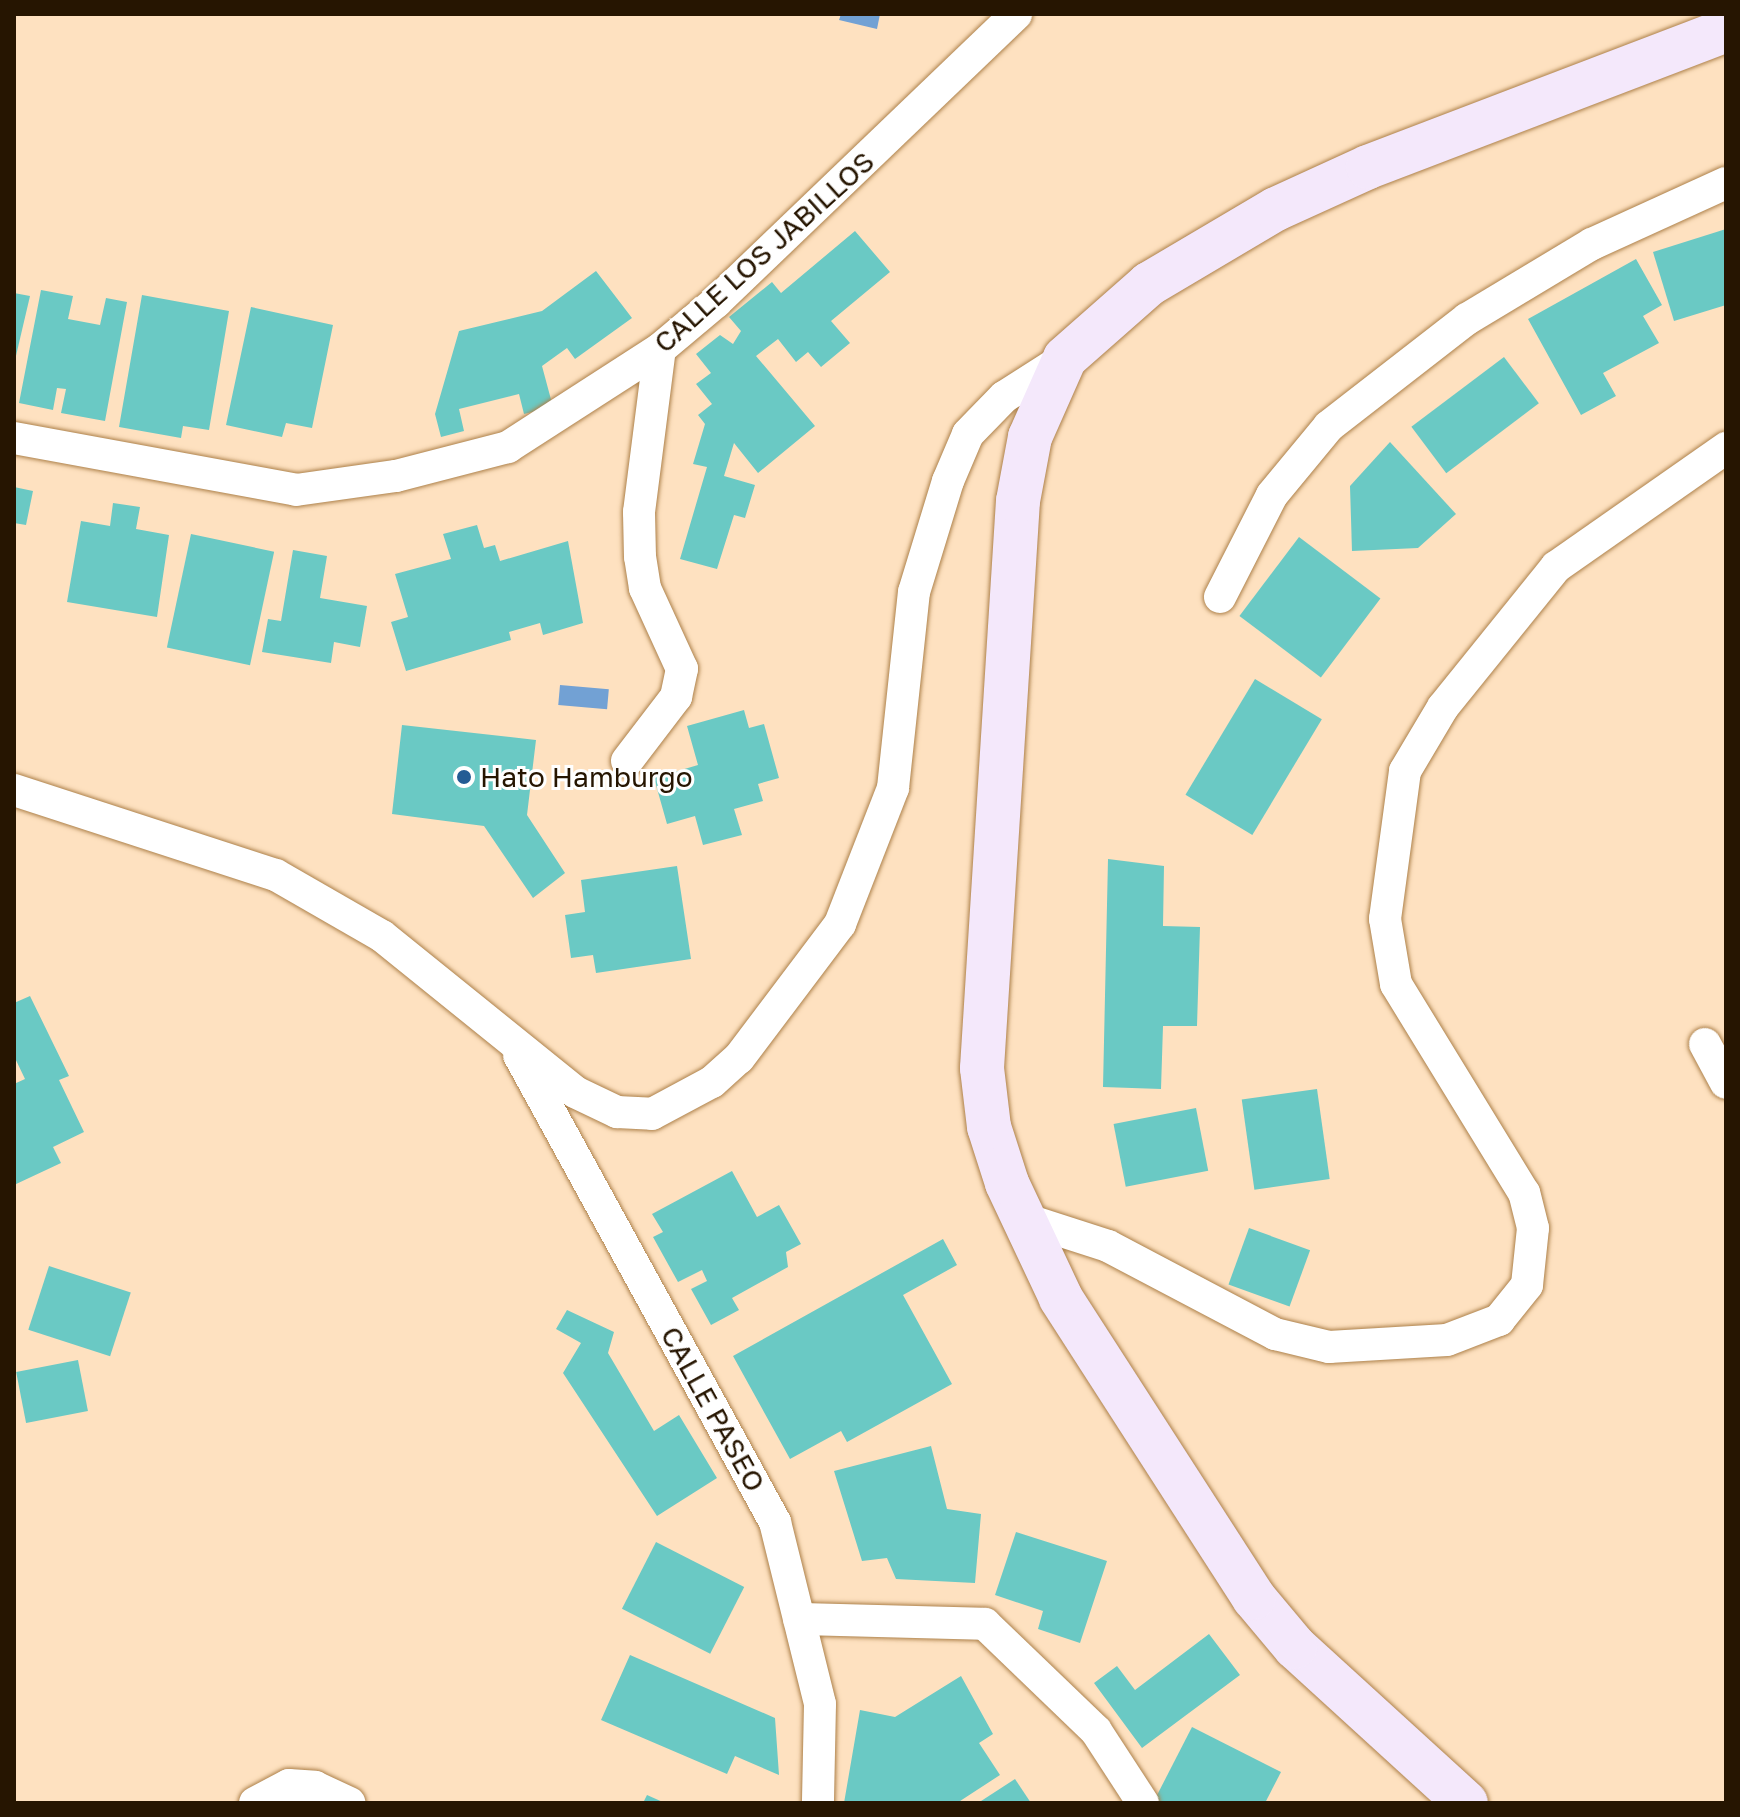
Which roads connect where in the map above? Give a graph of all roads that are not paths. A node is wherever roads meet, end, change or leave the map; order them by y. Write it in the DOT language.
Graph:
graph roads {
  1 [pos="1016,14"];
  2 [pos="1726,30"];
  3 [pos="1726,183"];
  4 [pos="660,349"];
  5 [pos="1065,358"];
  6 [pos="14,438"];
  7 [pos="1726,448"];
  8 [pos="1220,597"];
  9 [pos="627,761"];
  10 [pos="14,790"];
  11 [pos="1705,1044"];
  12 [pos="514,1045"];
  13 [pos="1726,1083"];
  14 [pos="1021,1218"];
  15 [pos="799,1619"];
  16 [pos="255,1803"];
  17 [pos="350,1803"];
  18 [pos="818,1803"];
  19 [pos="1143,1803"];
  20 [pos="1466,1803"];
  1 -- 4 [label="street, CALLE LOS JABILLOS"];
  2 -- 5 [label="street"];
  3 -- 8 [label="street"];
  4 -- 6 [label="street, CALLE LOS JABILLOS"];
  4 -- 9 [label="street"];
  5 -- 12 [label="street"];
  5 -- 14 [label="street"];
  7 -- 14 [label="street"];
  10 -- 12 [label="street"];
  11 -- 13 [label="street"];
  12 -- 15 [label="street, CALLE PASEO"];
  14 -- 20 [label="street"];
  15 -- 18 [label="street, CALLE PASEO"];
  15 -- 19 [label="street"];
  16 -- 17 [label="street"];
}
